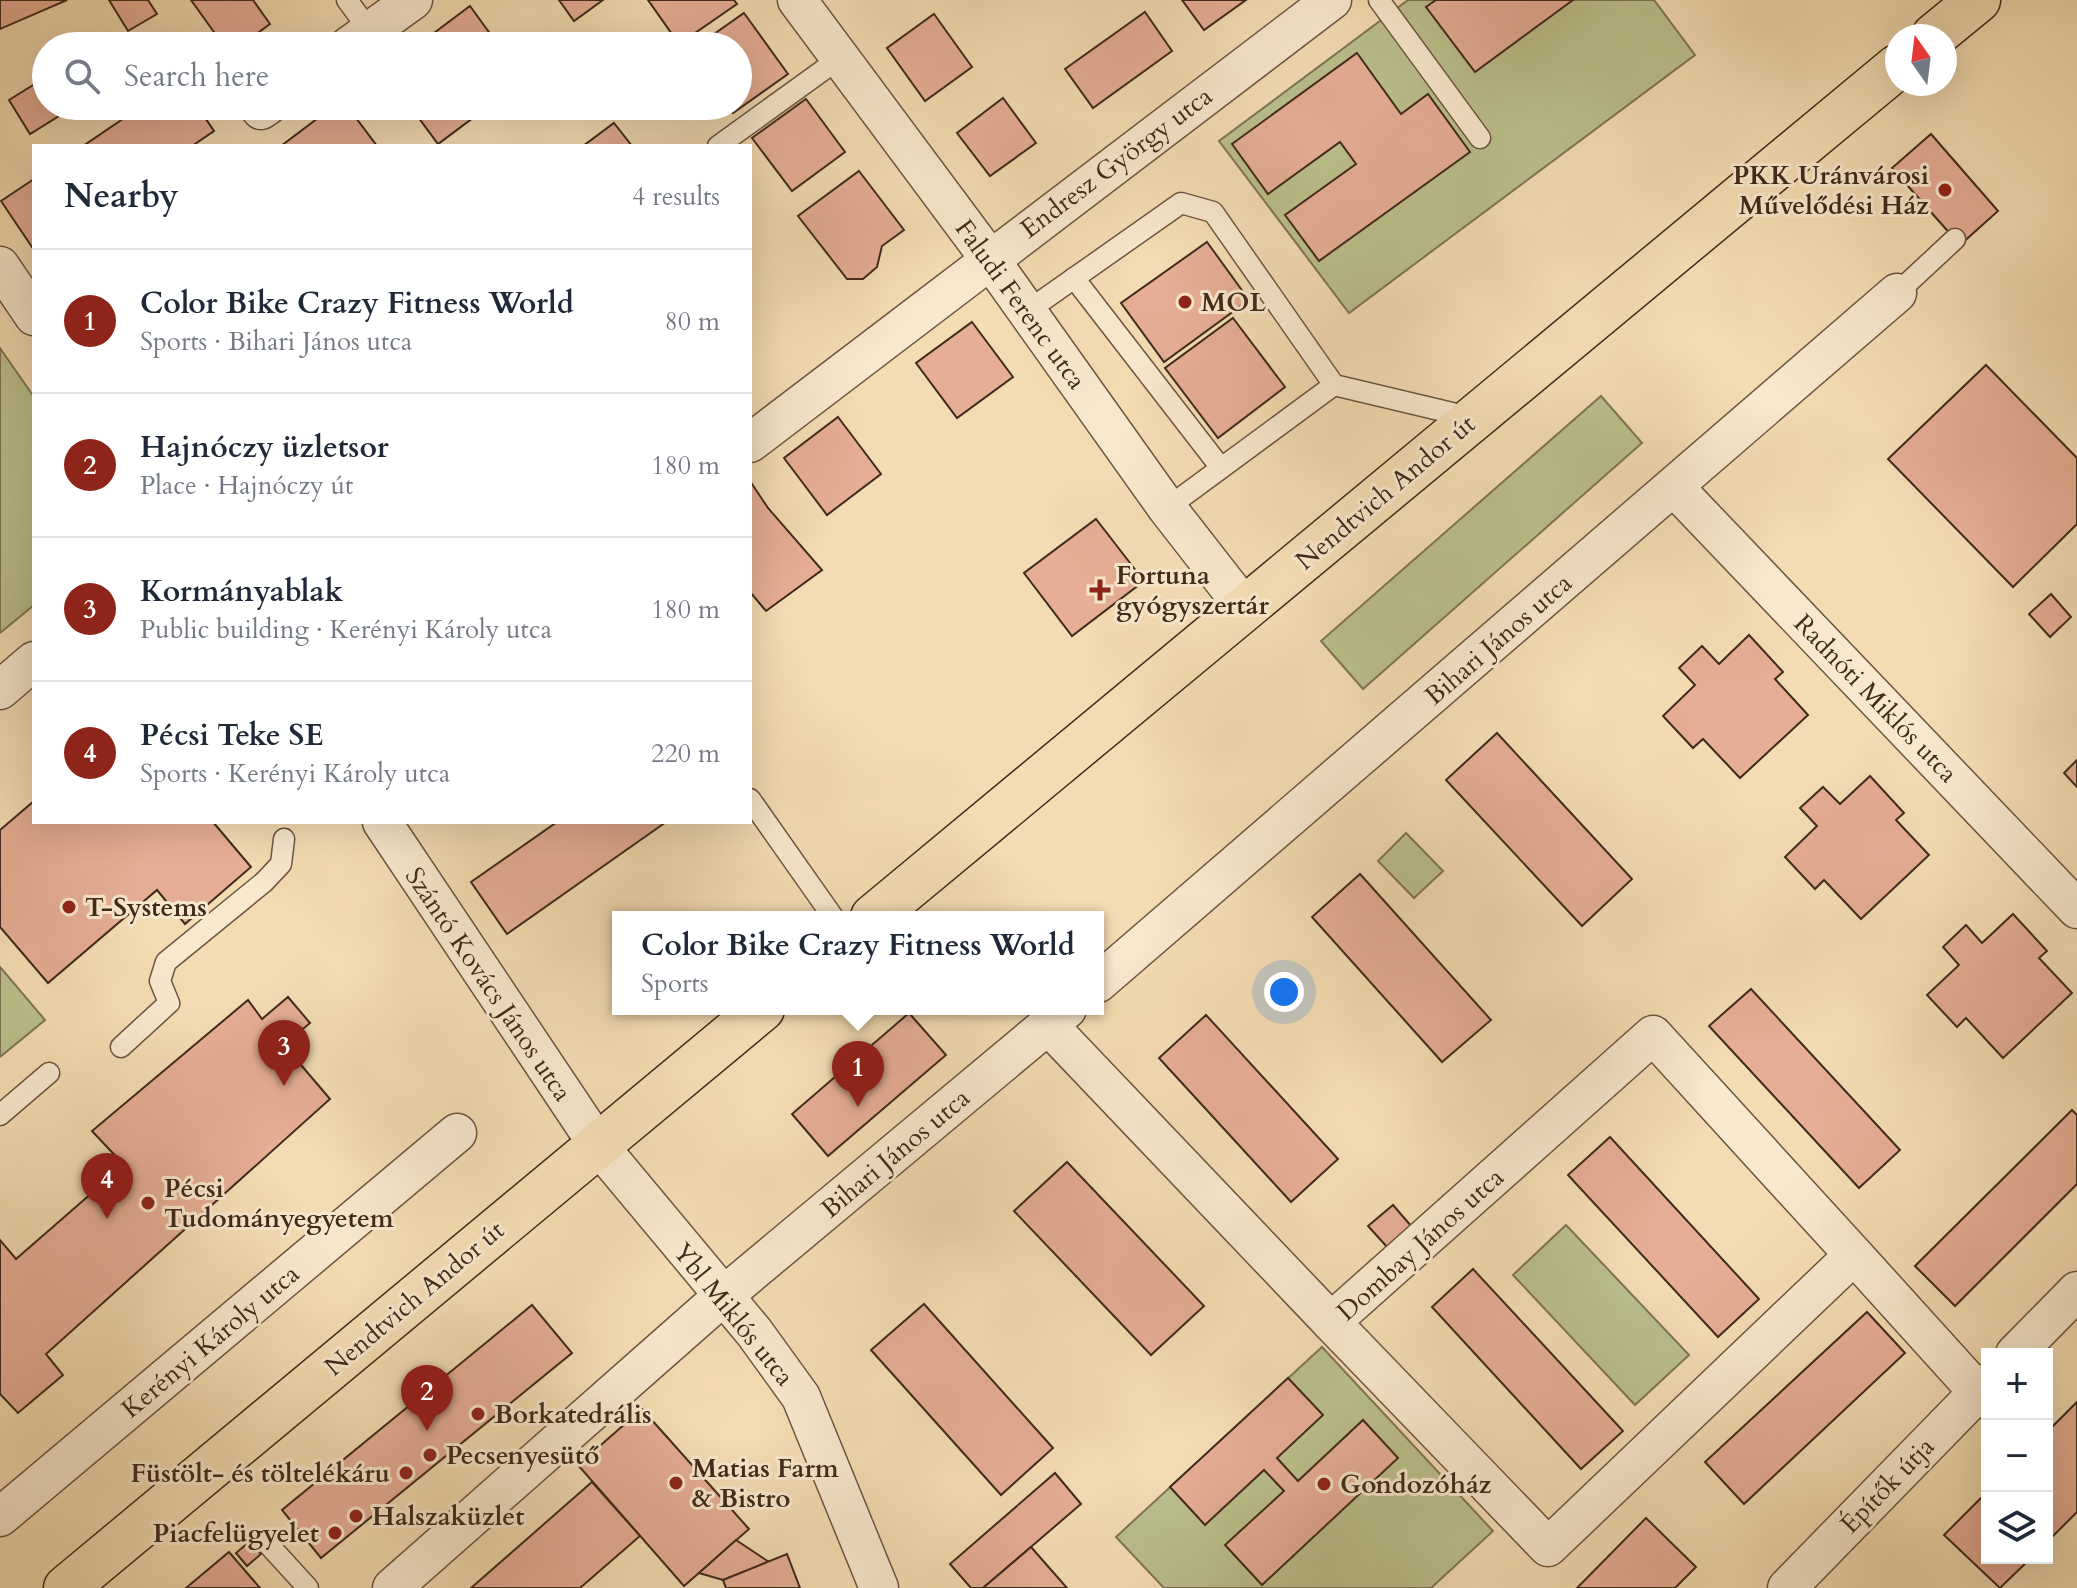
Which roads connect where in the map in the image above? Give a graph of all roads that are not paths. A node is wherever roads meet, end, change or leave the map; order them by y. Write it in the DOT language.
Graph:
graph roads {
  1 [pos="347,0"];
  2 [pos="413,0"];
  3 [pos="797,0"];
  4 [pos="1332,0"];
  5 [pos="1379,0"];
  6 [pos="1978,0"];
  7 [pos="1949,24"];
  8 [pos="358,32"];
  9 [pos="368,32"];
  10 [pos="840,58"];
  11 [pos="1885,77"];
  12 [pos="1480,138"];
  13 [pos="721,144"];
  14 [pos="1955,239"];
  15 [pos="989,258"];
  16 [pos="0,266"];
  17 [pos="1074,278"];
  18 [pos="1897,293"];
  19 [pos="1026,312"];
  20 [pos="32,313"];
  21 [pos="1334,385"];
  22 [pos="1473,418"];
  23 [pos="752,441"];
  24 [pos="1221,468"];
  25 [pos="1674,487"];
  26 [pos="1167,508"];
  27 [pos="1245,608"];
  28 [pos="32,663"];
  29 [pos="0,690"];
  30 [pos="752,802"];
  31 [pos="383,824"];
  32 [pos="284,839"];
  33 [pos="2077,909"];
  34 [pos="829,911"];
  35 [pos="880,911"];
  36 [pos="1104,978"];
  37 [pos="755,1015"];
  38 [pos="1057,1017"];
  39 [pos="121,1047"];
  40 [pos="49,1073"];
  41 [pos="0,1115"];
  42 [pos="457,1133"];
  43 [pos="598,1145"];
  44 [pos="1854,1255"];
  45 [pos="2077,1291"];
  46 [pos="722,1297"];
  47 [pos="1331,1322"];
  48 [pos="2021,1348"];
  49 [pos="1981,1386"];
  50 [pos="1981,1390"];
  51 [pos="0,1517"];
  52 [pos="267,1543"];
  53 [pos="66,1588"];
  54 [pos="308,1588"];
  55 [pos="392,1588"];
  56 [pos="879,1588"];
  57 [pos="1787,1588"];
  1 -- 8 [label="lane"];
  2 -- 9 [label="street"];
  3 -- 10 [label="street, Faludi Ferenc utca"];
  4 -- 15 [label="street, Endresz György utca"];
  5 -- 12 [label="lane"];
  6 -- 7 [label="main road"];
  10 -- 13 [label="lane"];
  10 -- 15 [label="street, Faludi Ferenc utca"];
  11 -- 22 [label="main road, Nendtvich Andor út"];
  14 -- 18 [label="lane"];
  15 -- 19 [label="street, Faludi Ferenc utca"];
  15 -- 23 [label="street, Endresz György utca"];
  16 -- 20 [label="street"];
  17 -- 19 [label="lane"];
  17 -- 21 [label="lane"];
  17 -- 24 [label="lane"];
  18 -- 25 [label="street, Bihari János utca"];
  19 -- 26 [label="street, Faludi Ferenc utca"];
  21 -- 22 [label="lane"];
  21 -- 24 [label="lane"];
  22 -- 27 [label="main road, Nendtvich Andor út"];
  24 -- 26 [label="lane"];
  25 -- 33 [label="street, Radnóti Miklós utca"];
  25 -- 36 [label="street, Bihari János utca"];
  26 -- 27 [label="street, Faludi Ferenc utca"];
  27 -- 35 [label="main road, Nendtvich Andor út"];
  28 -- 29 [label="street"];
  30 -- 34 [label="lane"];
  31 -- 43 [label="street, Szántó Kovács János utca"];
  32 -- 39 [label="lane"];
  37 -- 43 [label="main road, Nendtvich Andor út"];
  38 -- 46 [label="street, Bihari János utca"];
  38 -- 47 [label="street"];
  40 -- 41 [label="lane"];
  42 -- 51 [label="street, Kerényi Károly utca"];
  43 -- 46 [label="street, Ybl Miklós utca"];
  43 -- 53 [label="main road, Nendtvich Andor út"];
  44 -- 47 [label="street, Dombay János utca"];
  44 -- 47 [label="street, Dombay János utca"];
  44 -- 49 [label="street, Dombay János utca"];
  45 -- 48 [label="street"];
  46 -- 55 [label="street, Bihari János utca"];
  46 -- 56 [label="street, Ybl Miklós utca"];
  50 -- 57 [label="street, Építők útja"];
  52 -- 54 [label="lane"];
}
